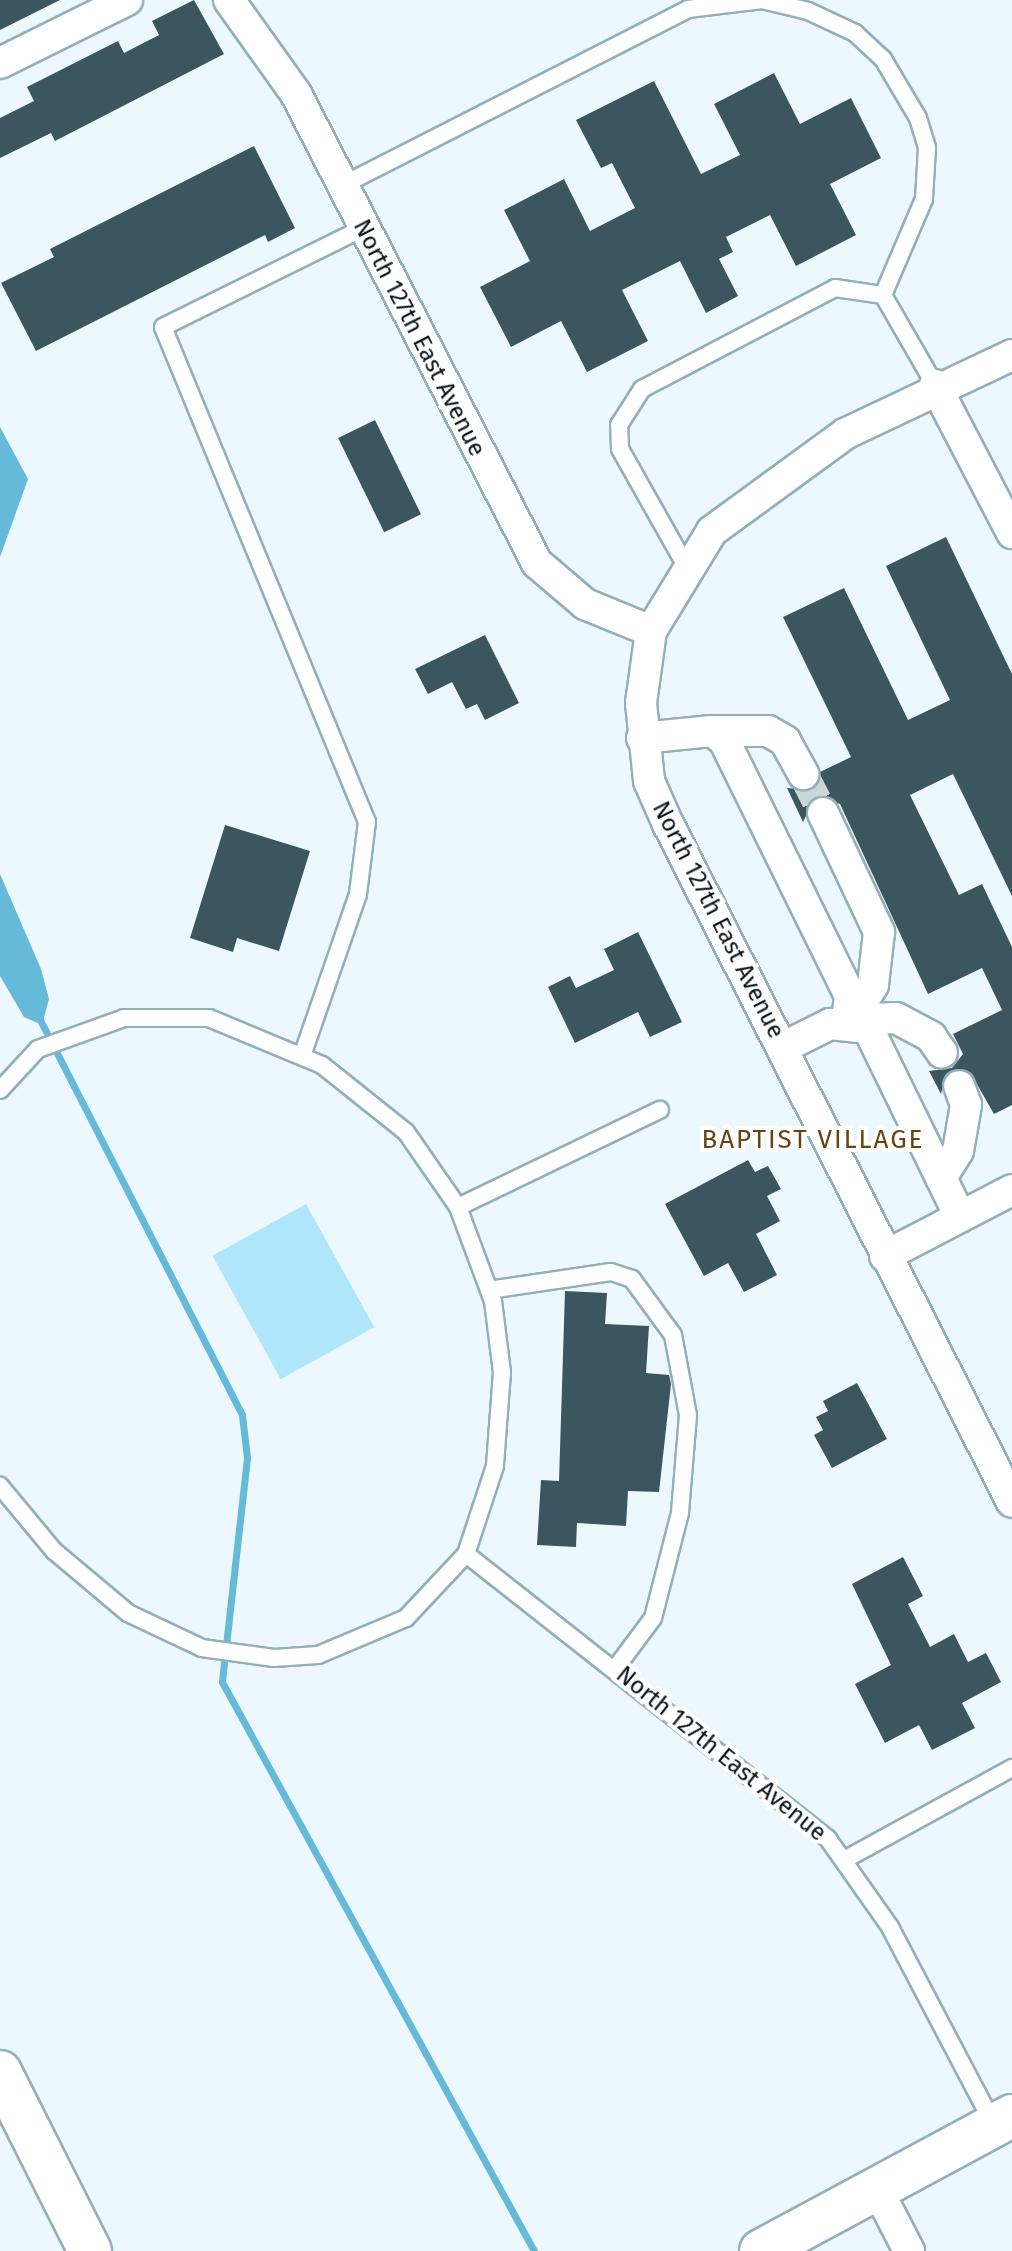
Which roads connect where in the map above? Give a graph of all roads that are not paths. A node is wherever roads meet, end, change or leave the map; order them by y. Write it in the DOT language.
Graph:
graph roads {
  1 [pos="127,0"];
  2 [pos="229,0"];
  3 [pos="0,63"];
  4 [pos="343,185"];
  5 [pos="363,228"];
  6 [pos="883,295"];
  7 [pos="1012,355"];
  8 [pos="935,385"];
  9 [pos="1012,533"];
  10 [pos="686,566"];
  11 [pos="651,631"];
  12 [pos="712,731"];
  13 [pos="642,738"];
  14 [pos="803,774"];
  15 [pos="823,813"];
  16 [pos="849,1020"];
  17 [pos="782,1048"];
  18 [pos="942,1053"];
  19 [pos="302,1056"];
  20 [pos="959,1086"];
  21 [pos="0,1090"];
  22 [pos="660,1110"];
  23 [pos="941,1178"];
  24 [pos="1012,1190"];
  25 [pos="458,1207"];
  26 [pos="960,1217"];
  27 [pos="885,1256"];
  28 [pos="489,1290"];
  29 [pos="1,1489"];
  30 [pos="1012,1502"];
  31 [pos="466,1554"];
  32 [pos="615,1669"];
  33 [pos="1012,1768"];
  34 [pos="844,1860"];
  35 [pos="0,2072"];
  36 [pos="9,2112"];
  37 [pos="1003,2120"];
  38 [pos="876,2187"];
  39 [pos="90,2251"];
  40 [pos="761,2251"];
  41 [pos="909,2251"];
  1 -- 3 [label="street"];
  2 -- 4 [label="street, North 127th East Avenue"];
  4 -- 5 [label="street, North 127th East Avenue"];
  4 -- 6 [label="lane"];
  5 -- 11 [label="street, North 127th East Avenue"];
  5 -- 19 [label="lane"];
  6 -- 8 [label="lane"];
  6 -- 10 [label="lane"];
  7 -- 8 [label="street"];
  8 -- 9 [label="street"];
  8 -- 10 [label="street"];
  10 -- 11 [label="street"];
  11 -- 13 [label="street, North 127th East Avenue"];
  12 -- 13 [label="street"];
  12 -- 14 [label="street"];
  12 -- 16 [label="street"];
  13 -- 17 [label="street, North 127th East Avenue"];
  15 -- 16 [label="street"];
  16 -- 17 [label="street"];
  16 -- 18 [label="street"];
  16 -- 23 [label="street"];
  17 -- 27 [label="street, North 127th East Avenue"];
  19 -- 21 [label="lane"];
  19 -- 25 [label="lane"];
  20 -- 23 [label="street"];
  22 -- 25 [label="lane"];
  23 -- 26 [label="street"];
  24 -- 26 [label="street"];
  25 -- 28 [label="lane"];
  26 -- 27 [label="street"];
  27 -- 30 [label="street, North 127th East Avenue"];
  28 -- 31 [label="lane"];
  28 -- 32 [label="lane"];
  29 -- 31 [label="lane"];
  31 -- 32 [label="lane, North 127th East Avenue"];
  32 -- 34 [label="lane, North 127th East Avenue"];
  33 -- 34 [label="lane"];
  34 -- 37 [label="lane, North 127th East Avenue"];
  35 -- 36 [label="main road"];
  36 -- 39 [label="main road"];
  37 -- 38 [label="main road"];
  38 -- 40 [label="main road"];
  38 -- 41 [label="street"];
}
